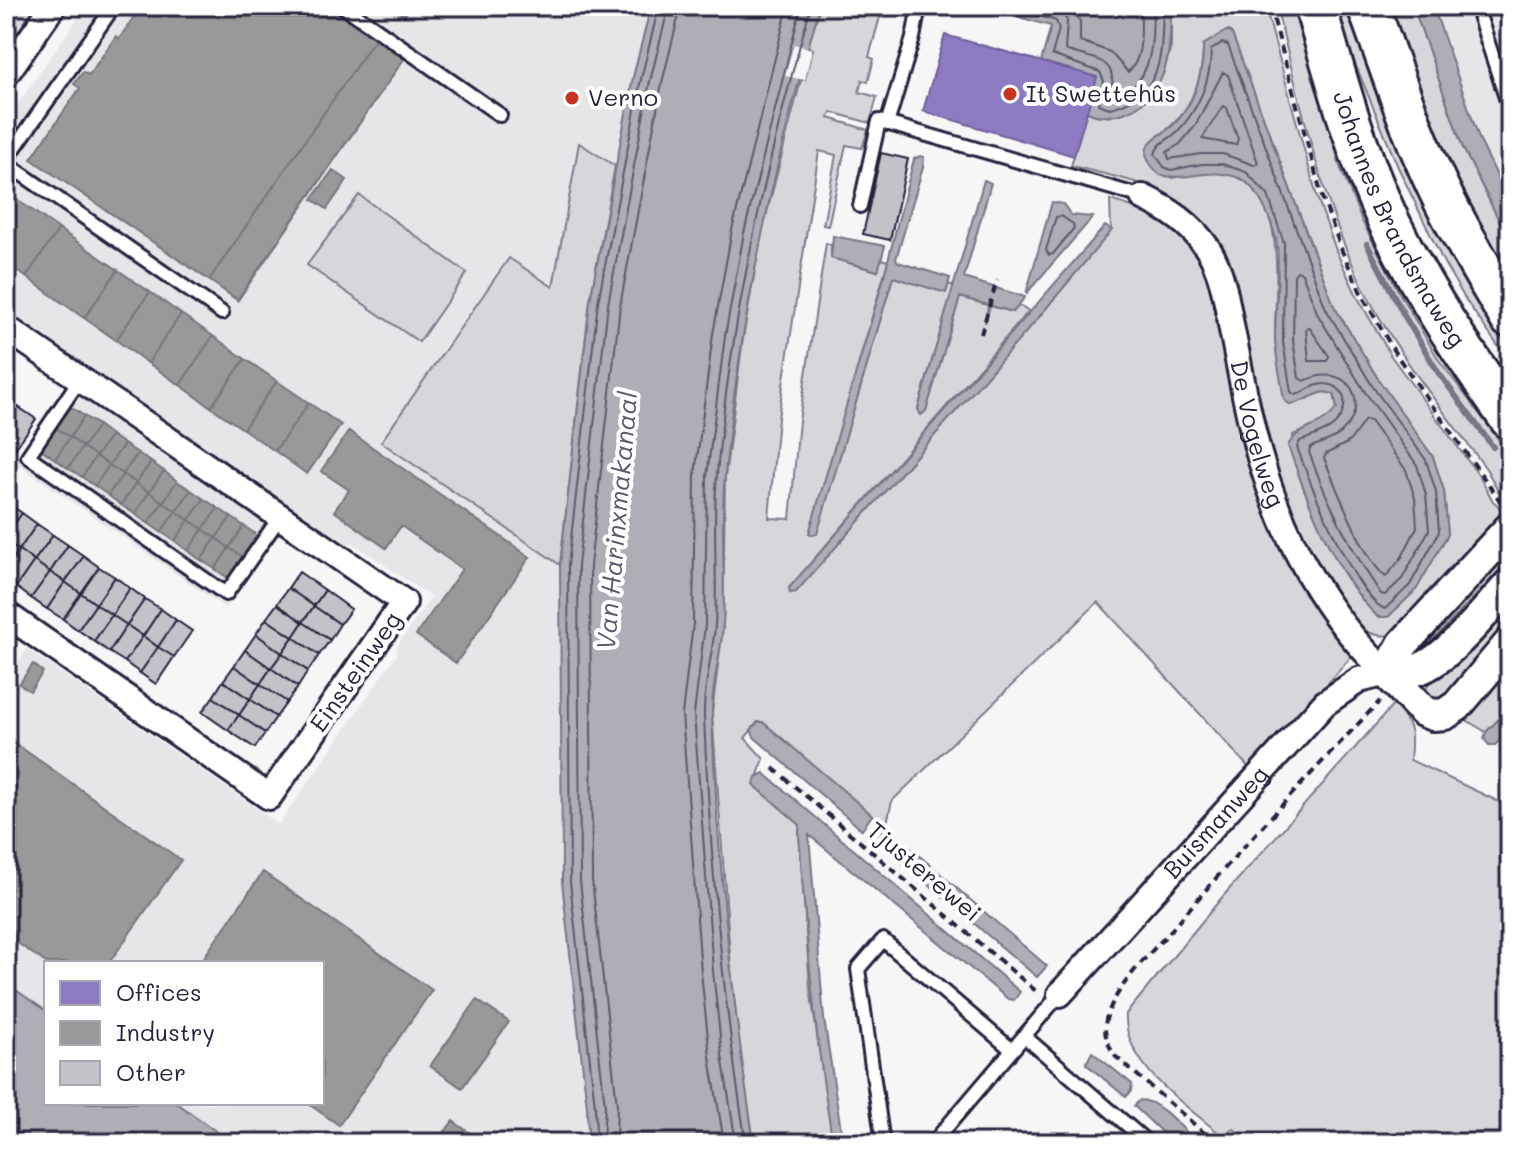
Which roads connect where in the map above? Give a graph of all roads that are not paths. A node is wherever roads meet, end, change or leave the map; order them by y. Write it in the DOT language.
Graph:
graph roads {
  1 [pos="53,6"];
  2 [pos="114,6"];
  3 [pos="343,6"];
  4 [pos="919,6"];
  5 [pos="1315,6"];
  6 [pos="1368,6"];
  7 [pos="1476,6"];
  8 [pos="6,74"];
  9 [pos="1510,110"];
  10 [pos="500,115"];
  11 [pos="887,124"];
  12 [pos="6,161"];
  13 [pos="1143,197"];
  14 [pos="860,206"];
  15 [pos="222,313"];
  16 [pos="1510,317"];
  17 [pos="6,328"];
  18 [pos="80,379"];
  19 [pos="1510,418"];
  20 [pos="280,517"];
  21 [pos="1508,518"];
  22 [pos="1510,584"];
  23 [pos="6,614"];
  24 [pos="1510,643"];
  25 [pos="1387,673"];
  26 [pos="1056,999"];
  27 [pos="1024,1036"];
  28 [pos="1012,1050"];
  29 [pos="883,1143"];
  30 [pos="933,1143"];
  31 [pos="1148,1143"];
  1 -- 8 [label="street"];
  2 -- 12 [label="lane"];
  3 -- 10 [label="lane"];
  4 -- 11 [label="lane"];
  5 -- 19 [label="main road, Johannes Brandsmaweg"];
  6 -- 16 [label="main road, Johannes Brandsmaweg"];
  7 -- 9 [label="lane"];
  11 -- 13 [label="lane"];
  11 -- 14 [label="lane"];
  12 -- 15 [label="lane"];
  13 -- 25 [label="street, De Vogelweg"];
  17 -- 18 [label="street, Einsteinweg"];
  18 -- 20 [label="street, Einsteinweg"];
  18 -- 20 [label="lane"];
  20 -- 23 [label="street, Einsteinweg"];
  21 -- 25 [label="street"];
  22 -- 25 [label="street, Buismanweg"];
  24 -- 25 [label="street"];
  25 -- 26 [label="street, Buismanweg"];
  26 -- 27 [label="lane"];
  27 -- 28 [label="lane"];
  27 -- 31 [label="lane"];
  28 -- 29 [label="lane"];
  28 -- 30 [label="lane"];
}
